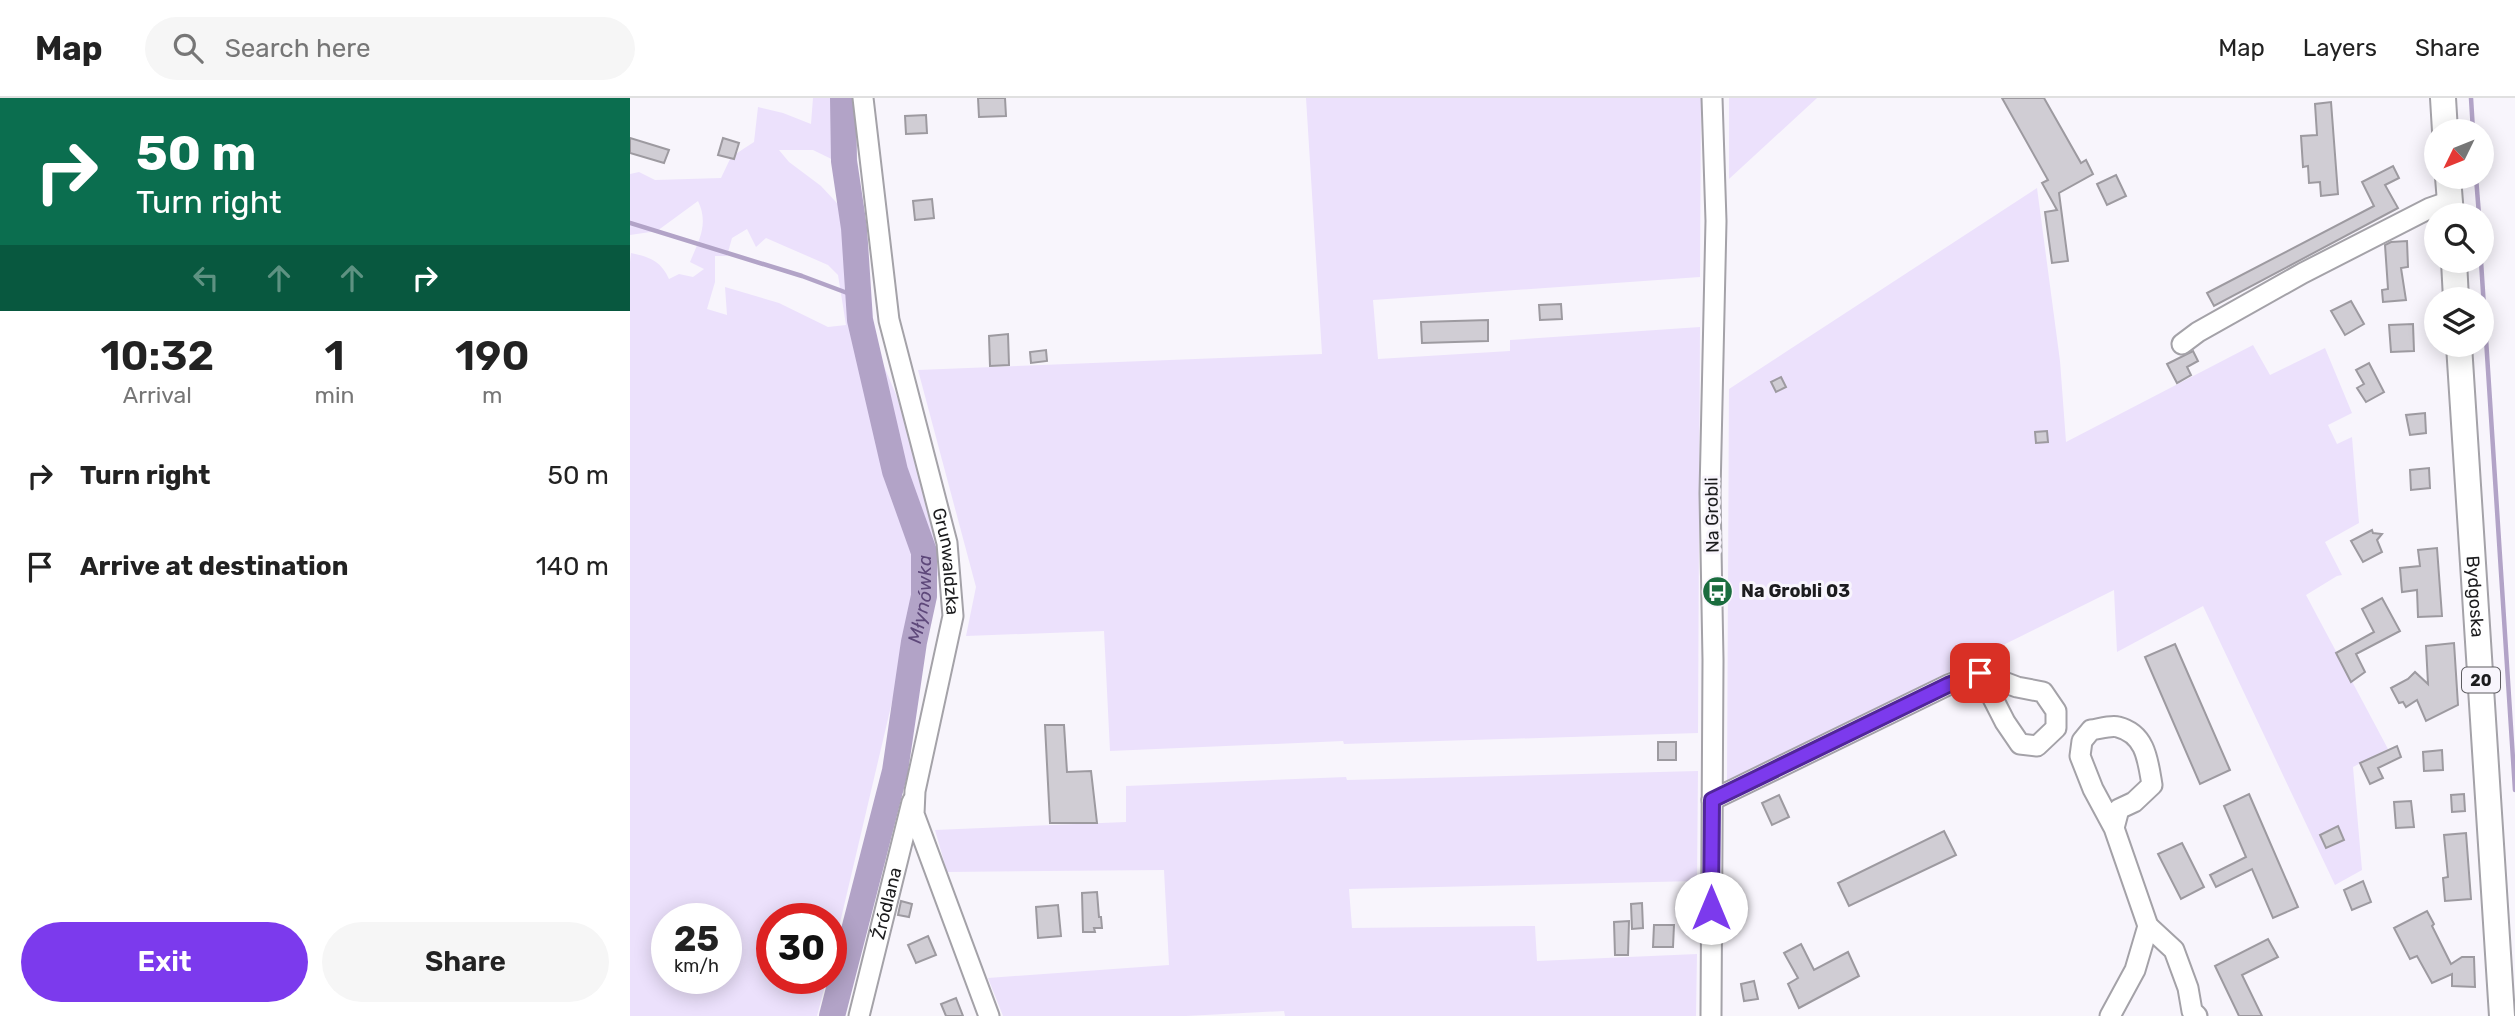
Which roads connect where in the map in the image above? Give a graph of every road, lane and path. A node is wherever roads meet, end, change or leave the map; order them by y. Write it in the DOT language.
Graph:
graph roads {
  1 [pos="863,98"];
  2 [pos="1712,98"];
  3 [pos="2443,98"];
  4 [pos="2444,119"];
  5 [pos="2424,211"];
  6 [pos="2182,344"];
  7 [pos="2460,357"];
  8 [pos="1980,673"];
  9 [pos="915,791"];
  10 [pos="1712,800"];
  11 [pos="2114,828"];
  12 [pos="2148,926"];
  13 [pos="859,1016"];
  14 [pos="989,1016"];
  15 [pos="1711,1016"];
  16 [pos="2110,1016"];
  17 [pos="2197,1016"];
  18 [pos="2502,1016"];
  1 -- 9 [label="street, Grunwaldzka"];
  2 -- 10 [label="street, Na Grobli"];
  3 -- 4 [label="main road"];
  5 -- 6 [label="street"];
  7 -- 18 [label="main road, Bydgoska / 20"];
  8 -- 10 [label="street"];
  9 -- 13 [label="street, Źródlana"];
  9 -- 14 [label="street, Grunwaldzka"];
  10 -- 15 [label="street, Na Grobli"];
  11 -- 11 [label="street"];
  11 -- 12 [label="street"];
  12 -- 16 [label="street"];
  12 -- 17 [label="street"];
}
